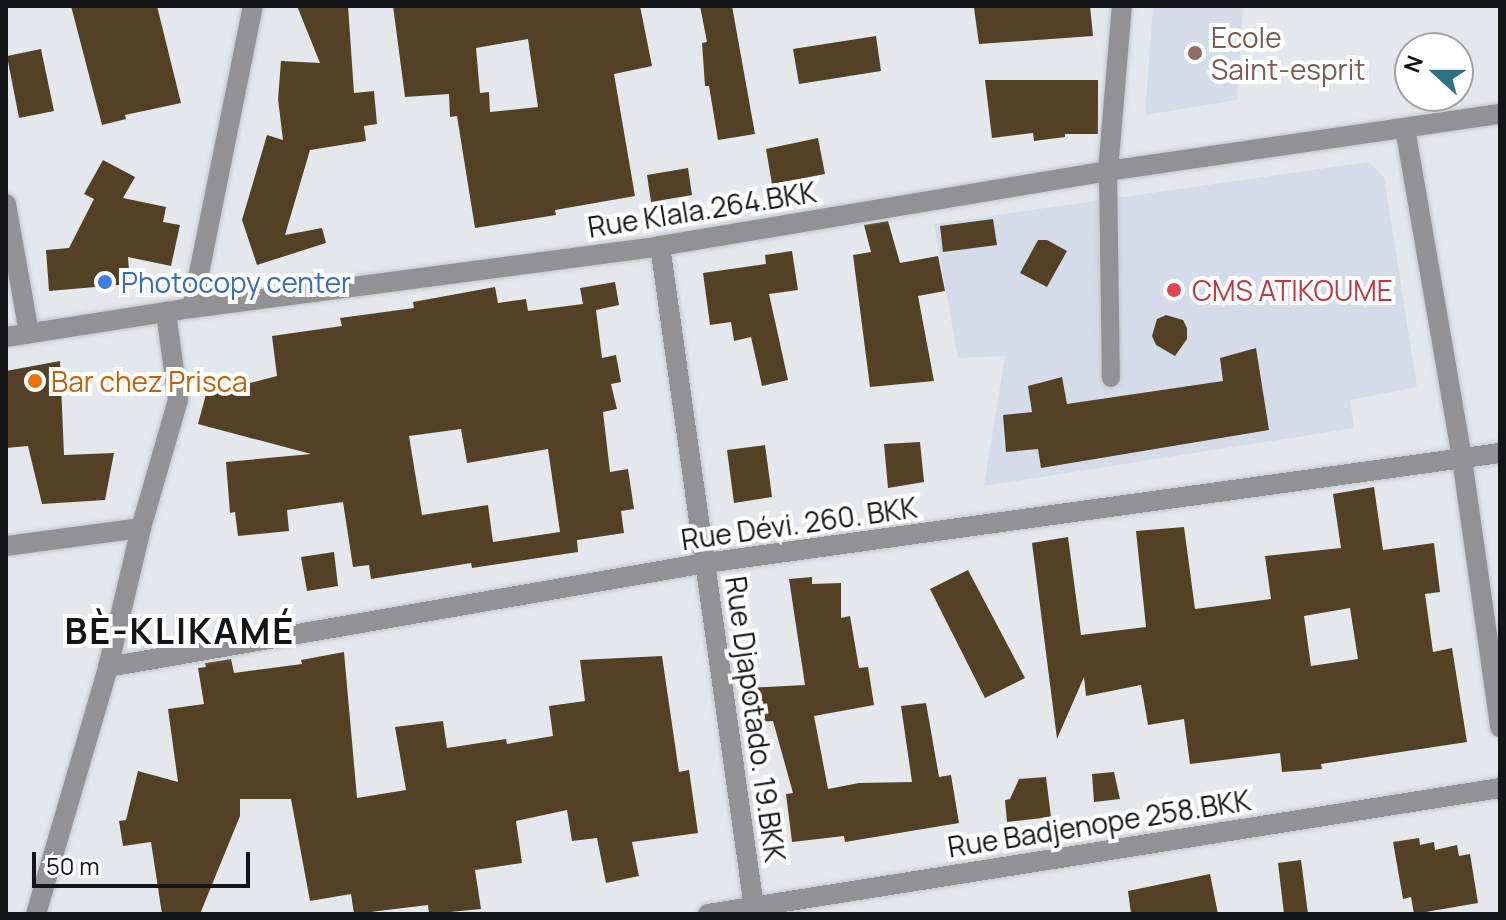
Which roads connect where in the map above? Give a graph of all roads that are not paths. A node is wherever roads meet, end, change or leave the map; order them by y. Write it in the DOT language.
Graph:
graph roads {
  1 [pos="253,6"];
  2 [pos="1122,6"];
  3 [pos="1500,114"];
  4 [pos="1405,128"];
  5 [pos="1108,171"];
  6 [pos="6,204"];
  7 [pos="660,246"];
  8 [pos="192,308"];
  9 [pos="166,312"];
  10 [pos="29,333"];
  11 [pos="6,337"];
  12 [pos="1111,378"];
  13 [pos="1500,453"];
  14 [pos="1462,459"];
  15 [pos="141,528"];
  16 [pos="6,546"];
  17 [pos="706,563"];
  18 [pos="108,667"];
  19 [pos="1500,727"];
  20 [pos="1500,788"];
  21 [pos="754,910"];
  22 [pos="36,914"];
  23 [pos="708,914"];
  1 -- 8 [label="street"];
  2 -- 5 [label="street"];
  3 -- 4 [label="street, Rue Klala.264.BKK"];
  4 -- 5 [label="street, Rue Klala.264.BKK"];
  4 -- 14 [label="street"];
  5 -- 7 [label="street, Rue Klala.264.BKK"];
  5 -- 12 [label="lane"];
  6 -- 10 [label="street"];
  7 -- 8 [label="street, Rue Klala.264.BKK"];
  7 -- 17 [label="street, Rue Djapotado. 19.BKK"];
  8 -- 9 [label="street, Rue Klala.264.BKK"];
  9 -- 10 [label="street, Rue Klala.264.BKK"];
  9 -- 15 [label="street"];
  10 -- 11 [label="street, Rue Klala.264.BKK"];
  13 -- 14 [label="street, Rue Dévi. 260. BKK"];
  14 -- 17 [label="street, Rue Dévi. 260. BKK"];
  14 -- 19 [label="street"];
  15 -- 16 [label="street"];
  15 -- 18 [label="street"];
  17 -- 18 [label="street, Rue Dévi. 260. BKK"];
  17 -- 21 [label="street, Rue Djapotado. 19.BKK"];
  18 -- 22 [label="street"];
  20 -- 21 [label="street, Rue Badjenope 258.BKK"];
  21 -- 23 [label="street, Rue Badjenope 258.BKK"];
}
